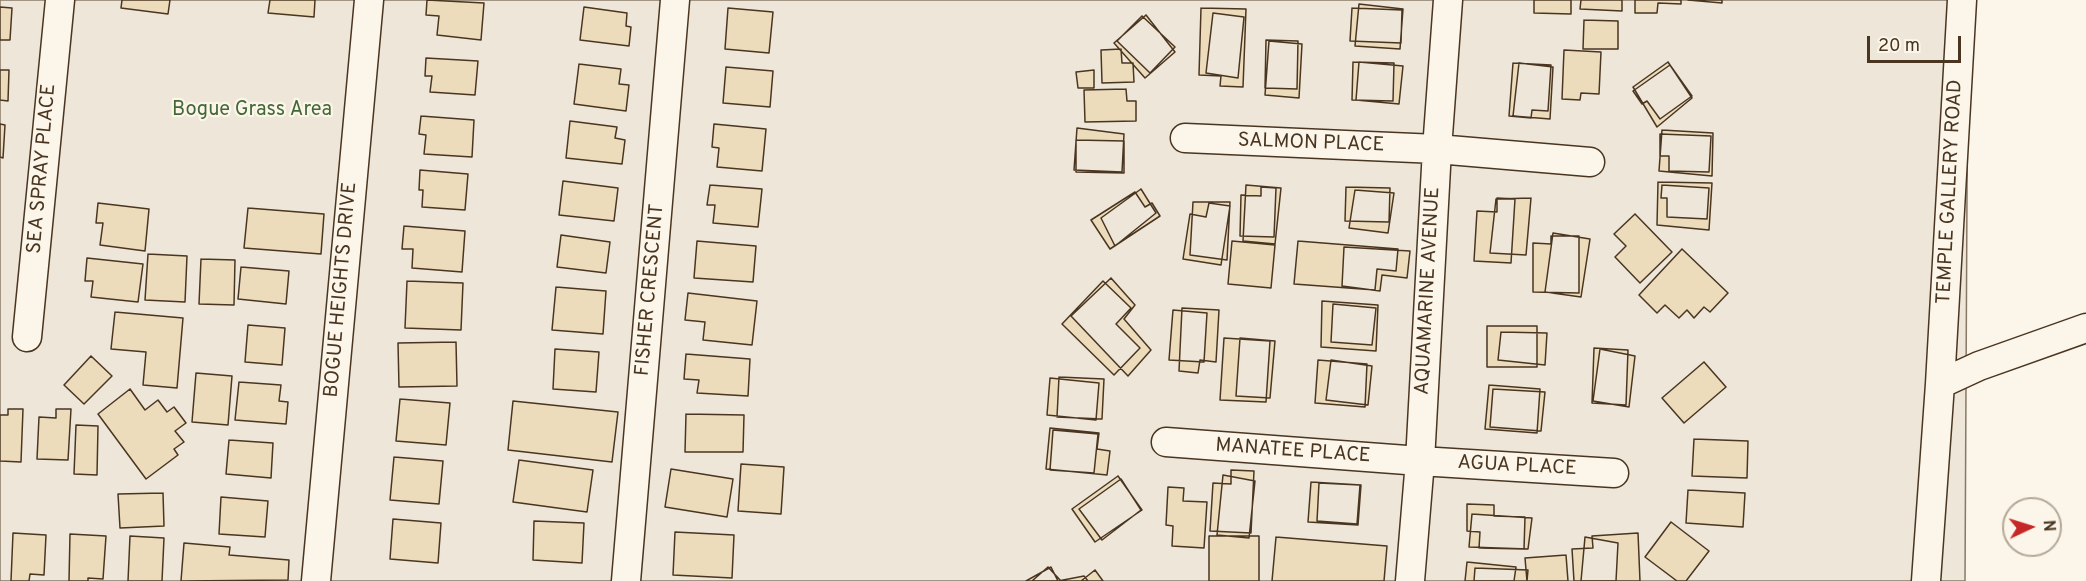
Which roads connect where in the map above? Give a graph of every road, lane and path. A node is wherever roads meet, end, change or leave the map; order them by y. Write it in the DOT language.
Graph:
graph roads {
  1 [pos="60,0"];
  2 [pos="369,0"];
  3 [pos="675,0"];
  4 [pos="1448,0"];
  5 [pos="1962,0"];
  6 [pos="1185,138"];
  7 [pos="1437,149"];
  8 [pos="1590,162"];
  9 [pos="2086,328"];
  10 [pos="27,337"];
  11 [pos="1940,384"];
  12 [pos="1166,442"];
  13 [pos="1420,461"];
  14 [pos="1614,472"];
  15 [pos="316,581"];
  16 [pos="626,581"];
  17 [pos="1410,581"];
  18 [pos="1926,581"];
  1 -- 10 [label="street, SEA SPRAY PLACE"];
  2 -- 15 [label="street, BOGUE HEIGHTS DRIVE"];
  3 -- 16 [label="street, FISHER CRESCENT"];
  4 -- 7 [label="street, AQUAMARINE AVENUE"];
  5 -- 11 [label="street, TEMPLE GALLERY ROAD"];
  6 -- 7 [label="street, SALMON PLACE"];
  7 -- 8 [label="street, SALMON PLACE"];
  7 -- 13 [label="street, AQUAMARINE AVENUE"];
  9 -- 11 [label="street"];
  11 -- 18 [label="street, TEMPLE GALLERY ROAD"];
  12 -- 13 [label="street, MANATEE PLACE"];
  13 -- 14 [label="street, AGUA PLACE"];
  13 -- 17 [label="street, AQUAMARINE AVENUE"];
}
